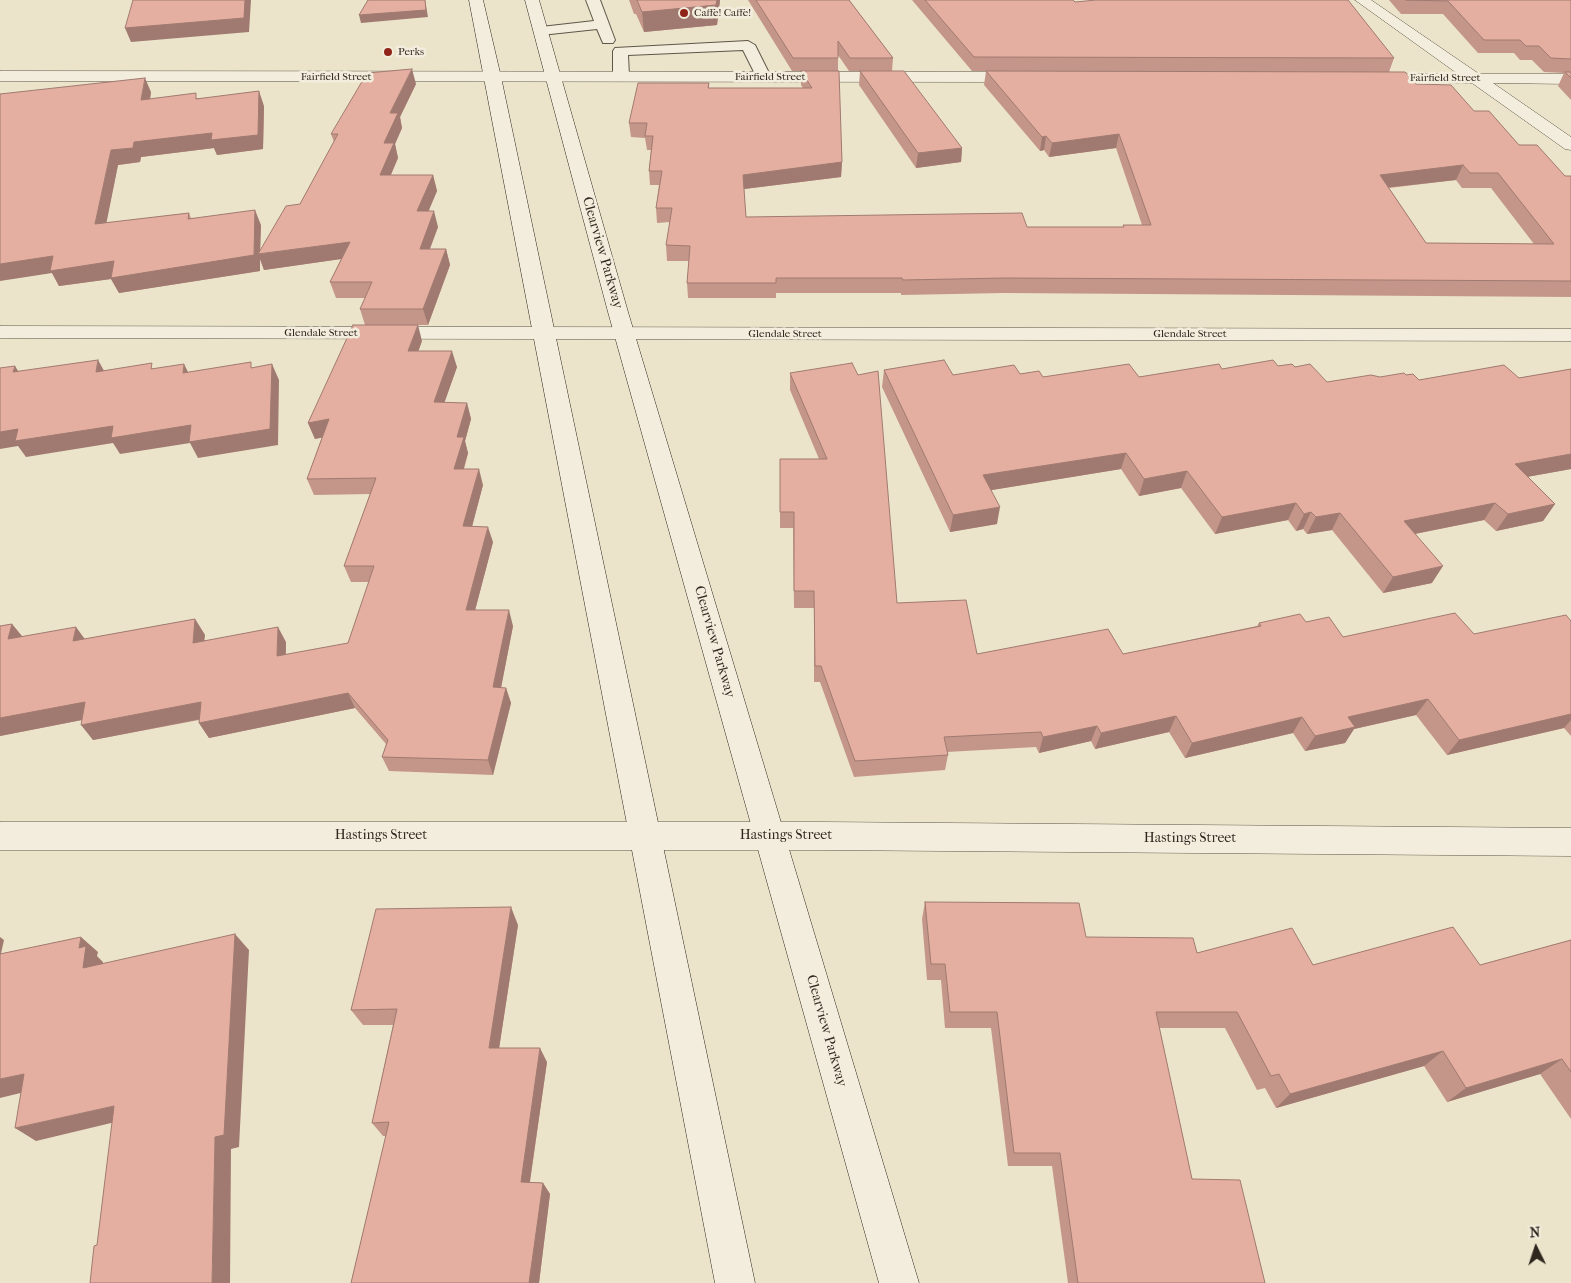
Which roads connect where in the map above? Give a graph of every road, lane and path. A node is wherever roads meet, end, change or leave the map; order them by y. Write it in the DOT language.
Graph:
graph roads {
  1 [pos="476,0"];
  2 [pos="532,0"];
  3 [pos="593,0"];
  4 [pos="1362,0"];
  5 [pos="602,24"];
  6 [pos="540,31"];
  7 [pos="620,51"];
  8 [pos="0,76"];
  9 [pos="553,76"];
  10 [pos="621,76"];
  11 [pos="493,77"];
  12 [pos="763,77"];
  13 [pos="1040,77"];
  14 [pos="1356,78"];
  15 [pos="1475,78"];
  16 [pos="1571,79"];
  17 [pos="1571,145"];
  18 [pos="0,332"];
  19 [pos="544,334"];
  20 [pos="625,334"];
  21 [pos="1571,335"];
  22 [pos="0,836"];
  23 [pos="645,836"];
  24 [pos="770,836"];
  25 [pos="1571,842"];
  26 [pos="735,1283"];
  27 [pos="899,1283"];
  1 -- 11 [label="street"];
  2 -- 6 [label="street, Clearview Parkway"];
  3 -- 5 [label="lane"];
  4 -- 15 [label="street"];
  5 -- 6 [label="lane"];
  5 -- 7 [label="lane"];
  6 -- 9 [label="street, Clearview Parkway"];
  7 -- 10 [label="lane"];
  7 -- 12 [label="lane"];
  8 -- 11 [label="street, Fairfield Street"];
  9 -- 10 [label="street, Fairfield Street"];
  9 -- 11 [label="street, Fairfield Street"];
  9 -- 20 [label="street, Clearview Parkway"];
  10 -- 12 [label="street, Fairfield Street"];
  11 -- 19 [label="street"];
  12 -- 13 [label="street, Fairfield Street"];
  14 -- 15 [label="street, Fairfield Street"];
  15 -- 16 [label="street, Fairfield Street"];
  15 -- 17 [label="street"];
  18 -- 19 [label="street, Glendale Street"];
  19 -- 20 [label="street, Glendale Street"];
  19 -- 23 [label="street"];
  20 -- 21 [label="street, Glendale Street"];
  20 -- 24 [label="street, Clearview Parkway"];
  22 -- 23 [label="street, Hastings Street"];
  23 -- 24 [label="street, Hastings Street"];
  23 -- 26 [label="street"];
  24 -- 25 [label="street, Hastings Street"];
  24 -- 27 [label="street, Clearview Parkway"];
}
